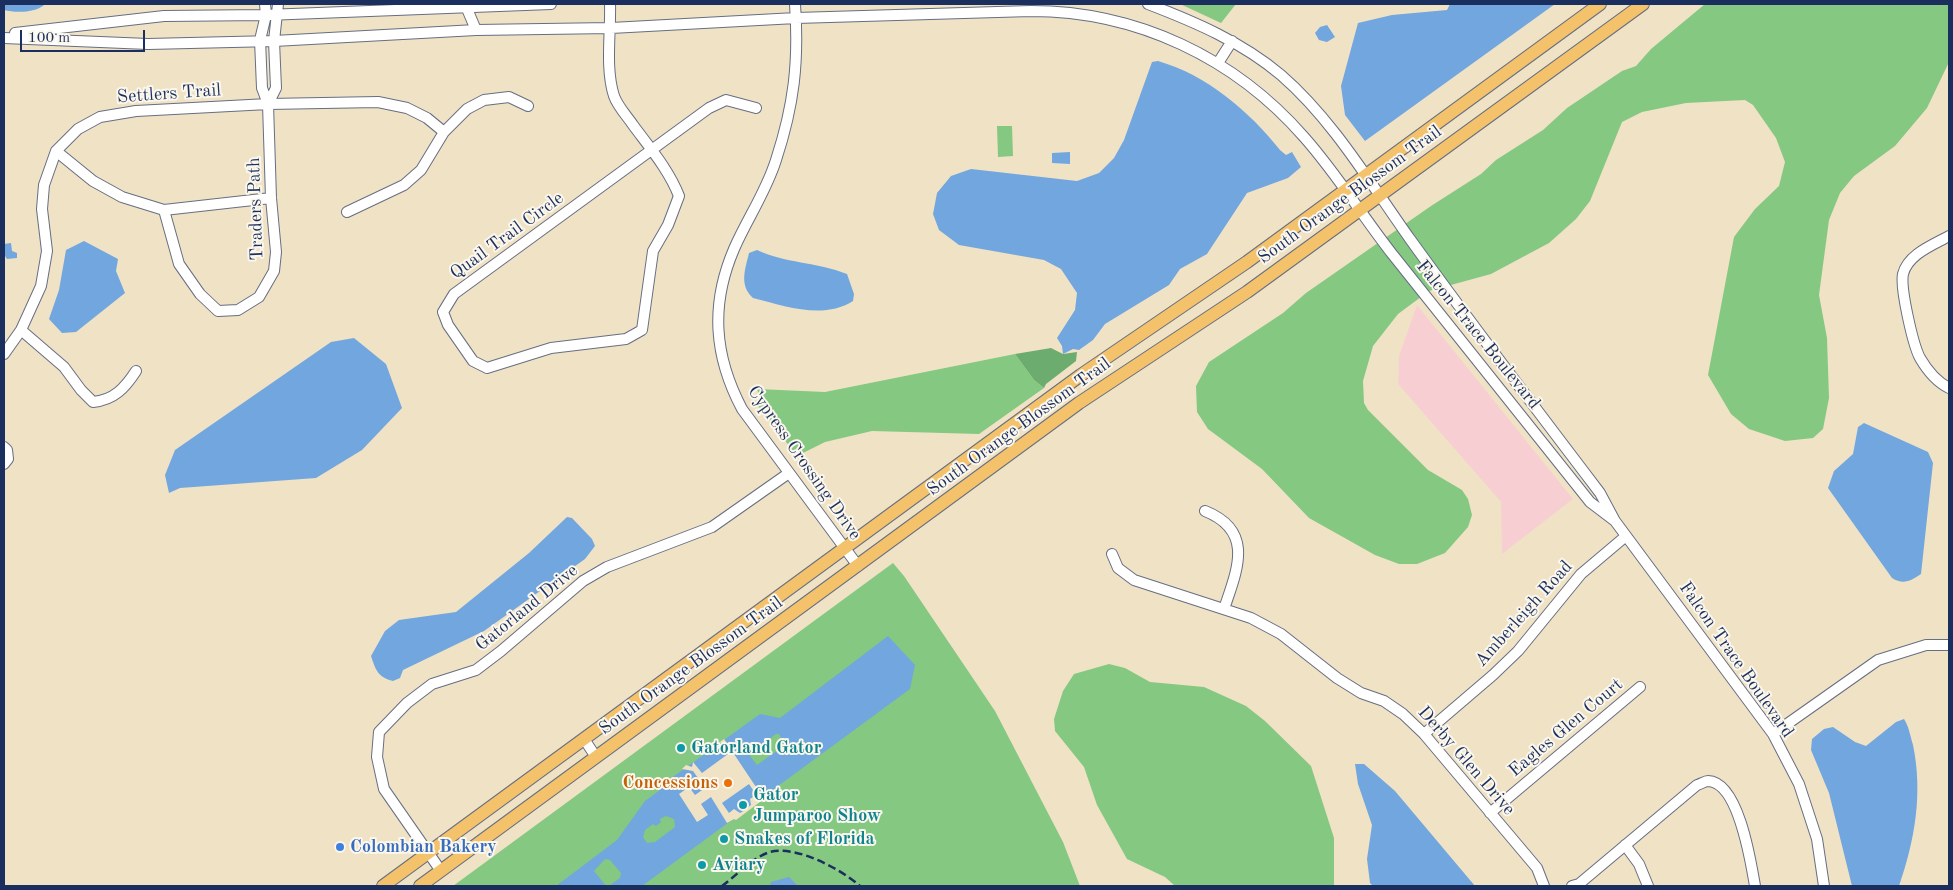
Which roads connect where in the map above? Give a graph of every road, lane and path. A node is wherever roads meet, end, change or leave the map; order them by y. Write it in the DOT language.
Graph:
graph roads {
  1 [pos="265,4"];
  2 [pos="551,4"];
  3 [pos="610,4"];
  4 [pos="795,4"];
  5 [pos="1148,4"];
  6 [pos="1600,4"];
  7 [pos="1643,4"];
  8 [pos="465,5"];
  9 [pos="482,6"];
  10 [pos="278,9"];
  11 [pos="266,15"];
  12 [pos="796,18"];
  13 [pos="611,28"];
  14 [pos="476,30"];
  15 [pos="4,36"];
  16 [pos="260,40"];
  17 [pos="274,41"];
  18 [pos="1232,41"];
  19 [pos="1218,63"];
  20 [pos="268,104"];
  21 [pos="528,106"];
  22 [pos="756,108"];
  23 [pos="444,132"];
  24 [pos="651,150"];
  25 [pos="56,151"];
  26 [pos="1365,176"];
  27 [pos="1344,191"];
  28 [pos="1379,197"];
  29 [pos="271,198"];
  30 [pos="164,210"];
  31 [pos="347,212"];
  32 [pos="1359,212"];
  33 [pos="1949,236"];
  34 [pos="21,330"];
  35 [pos="4,354"];
  36 [pos="136,371"];
  37 [pos="1949,388"];
  38 [pos="4,447"];
  39 [pos="4,464"];
  40 [pos="789,473"];
  41 [pos="1205,511"];
  42 [pos="1615,521"];
  43 [pos="1626,536"];
  44 [pos="845,549"];
  45 [pos="1112,554"];
  46 [pos="858,566"];
  47 [pos="1224,609"];
  48 [pos="1949,645"];
  49 [pos="1640,686"];
  50 [pos="1424,734"];
  51 [pos="1773,734"];
  52 [pos="584,739"];
  53 [pos="596,757"];
  54 [pos="1490,813"];
  55 [pos="1625,845"];
  56 [pos="428,854"];
  57 [pos="441,871"];
  58 [pos="383,886"];
  59 [pos="420,886"];
  60 [pos="1544,886"];
  61 [pos="1572,886"];
  62 [pos="1648,886"];
  63 [pos="1755,886"];
  64 [pos="1824,886"];
  1 -- 11 [label="street, Traders Path"];
  2 -- 9 [label="street"];
  3 -- 13 [label="street, Quail Trail Circle"];
  4 -- 12 [label="street, Cypress Crossing Drive"];
  5 -- 18 [label="street, Falcon Trace Boulevard"];
  6 -- 26 [label="main road, South Orange Blossom Trail"];
  7 -- 28 [label="main road, South Orange Blossom Trail"];
  8 -- 9 [label="street"];
  8 -- 10 [label="street"];
  8 -- 14 [label="street"];
  9 -- 14 [label="street"];
  10 -- 11 [label="street"];
  10 -- 17 [label="street, Traders Path"];
  11 -- 15 [label="street"];
  11 -- 16 [label="street, Traders Path"];
  12 -- 13 [label="street, Falcon Trace Boulevard"];
  12 -- 19 [label="street, Falcon Trace Boulevard"];
  12 -- 40 [label="street, Cypress Crossing Drive"];
  13 -- 14 [label="street, Falcon Trace Boulevard"];
  13 -- 24 [label="street, Quail Trail Circle"];
  14 -- 17 [label="street, Falcon Trace Boulevard"];
  15 -- 16 [label="street, Falcon Trace Boulevard"];
  16 -- 17 [label="street, Falcon Trace Boulevard"];
  16 -- 20 [label="street, Traders Path"];
  17 -- 20 [label="street, Traders Path"];
  18 -- 19 [label="street"];
  18 -- 26 [label="street, Falcon Trace Boulevard"];
  19 -- 27 [label="street, Falcon Trace Boulevard"];
  20 -- 23 [label="street, Settlers Trail"];
  20 -- 25 [label="street, Settlers Trail"];
  20 -- 29 [label="street, Traders Path"];
  21 -- 23 [label="street"];
  22 -- 24 [label="street"];
  23 -- 31 [label="street"];
  24 -- 24 [label="street, Quail Trail Circle"];
  25 -- 30 [label="street"];
  25 -- 34 [label="street, Settlers Trail"];
  26 -- 27 [label="main road, South Orange Blossom Trail"];
  26 -- 28 [label="street, Falcon Trace Boulevard"];
  27 -- 32 [label="street, Falcon Trace Boulevard"];
  27 -- 44 [label="main road, South Orange Blossom Trail"];
  28 -- 32 [label="main road, South Orange Blossom Trail"];
  28 -- 42 [label="street, Falcon Trace Boulevard"];
  29 -- 30 [label="street"];
  29 -- 30 [label="street, Traders Path"];
  32 -- 42 [label="street, Falcon Trace Boulevard"];
  32 -- 46 [label="main road, South Orange Blossom Trail"];
  33 -- 37 [label="street"];
  34 -- 35 [label="street, Settlers Trail"];
  34 -- 36 [label="street"];
  38 -- 39 [label="street"];
  40 -- 44 [label="street, Cypress Crossing Drive"];
  40 -- 56 [label="street, Gatorland Drive"];
  41 -- 47 [label="street"];
  42 -- 43 [label="street, Falcon Trace Boulevard"];
  43 -- 50 [label="street, Amberleigh Road"];
  43 -- 51 [label="street, Falcon Trace Boulevard"];
  44 -- 46 [label="street, Cypress Crossing Drive"];
  44 -- 52 [label="main road, South Orange Blossom Trail"];
  45 -- 47 [label="street, Derby Glen Drive"];
  46 -- 53 [label="main road, South Orange Blossom Trail"];
  47 -- 50 [label="street, Derby Glen Drive"];
  48 -- 51 [label="street"];
  49 -- 54 [label="street, Eagles Glen Court"];
  50 -- 54 [label="street, Derby Glen Drive"];
  51 -- 64 [label="street, Falcon Trace Boulevard"];
  52 -- 53 [label="street"];
  52 -- 56 [label="main road, South Orange Blossom Trail"];
  53 -- 57 [label="main road, South Orange Blossom Trail"];
  54 -- 60 [label="street, Derby Glen Drive"];
  55 -- 61 [label="street"];
  55 -- 62 [label="street"];
  55 -- 63 [label="street"];
  56 -- 57 [label="street, Gatorland Drive"];
  56 -- 58 [label="main road, South Orange Blossom Trail"];
  57 -- 59 [label="main road, South Orange Blossom Trail"];
}
